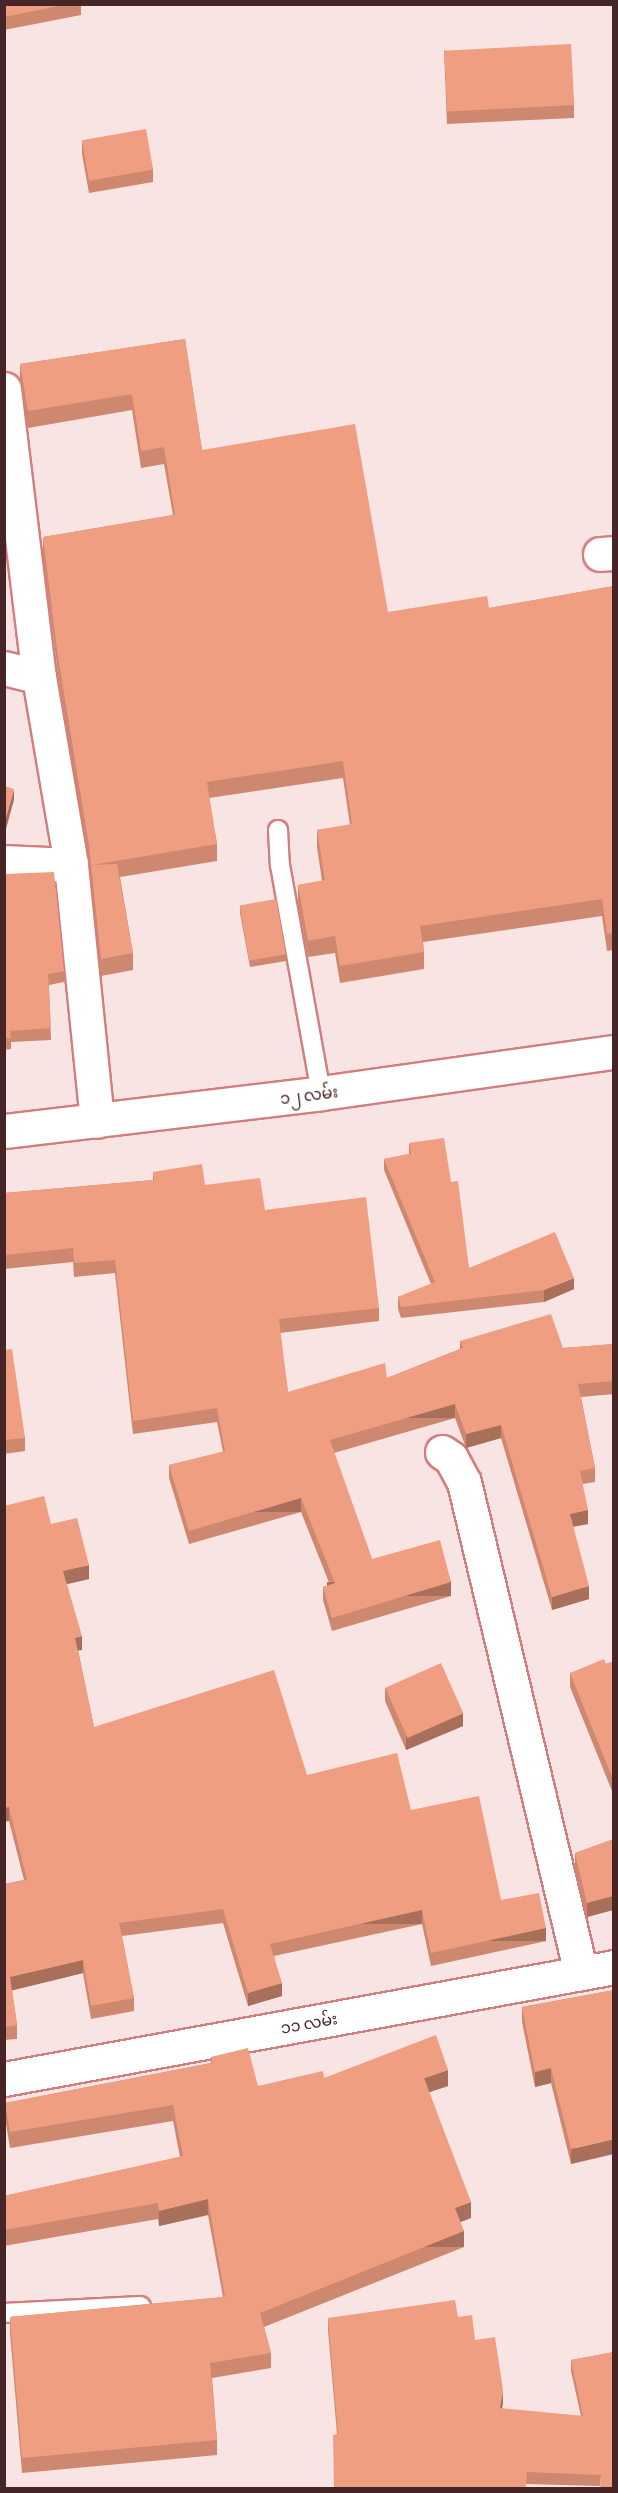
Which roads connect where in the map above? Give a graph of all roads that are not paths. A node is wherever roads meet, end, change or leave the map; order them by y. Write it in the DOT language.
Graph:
graph roads {
  1 [pos="4,389"];
  2 [pos="4,668"];
  3 [pos="39,677"];
  4 [pos="278,830"];
  5 [pos="4,862"];
  6 [pos="71,865"];
  7 [pos="614,1052"];
  8 [pos="321,1093"];
  9 [pos="97,1121"];
  10 [pos="4,1131"];
  11 [pos="442,1452"];
  12 [pos="614,1967"];
  13 [pos="580,1973"];
  14 [pos="4,2079"];
  15 [pos="155,2305"];
  16 [pos="4,2313"];
  1 -- 3 [label="street"];
  2 -- 3 [label="street"];
  3 -- 6 [label="street"];
  4 -- 8 [label="lane"];
  5 -- 6 [label="street"];
  6 -- 9 [label="street"];
  7 -- 8 [label="street, ၁၂ လမ်း"];
  8 -- 9 [label="street, ၁၂ လမ်း"];
  9 -- 10 [label="street, ၁၂ လမ်း"];
  11 -- 13 [label="street"];
  12 -- 13 [label="street, ၁၁ လမ်း"];
  13 -- 14 [label="street, ၁၁ လမ်း"];
  15 -- 16 [label="lane"];
}
